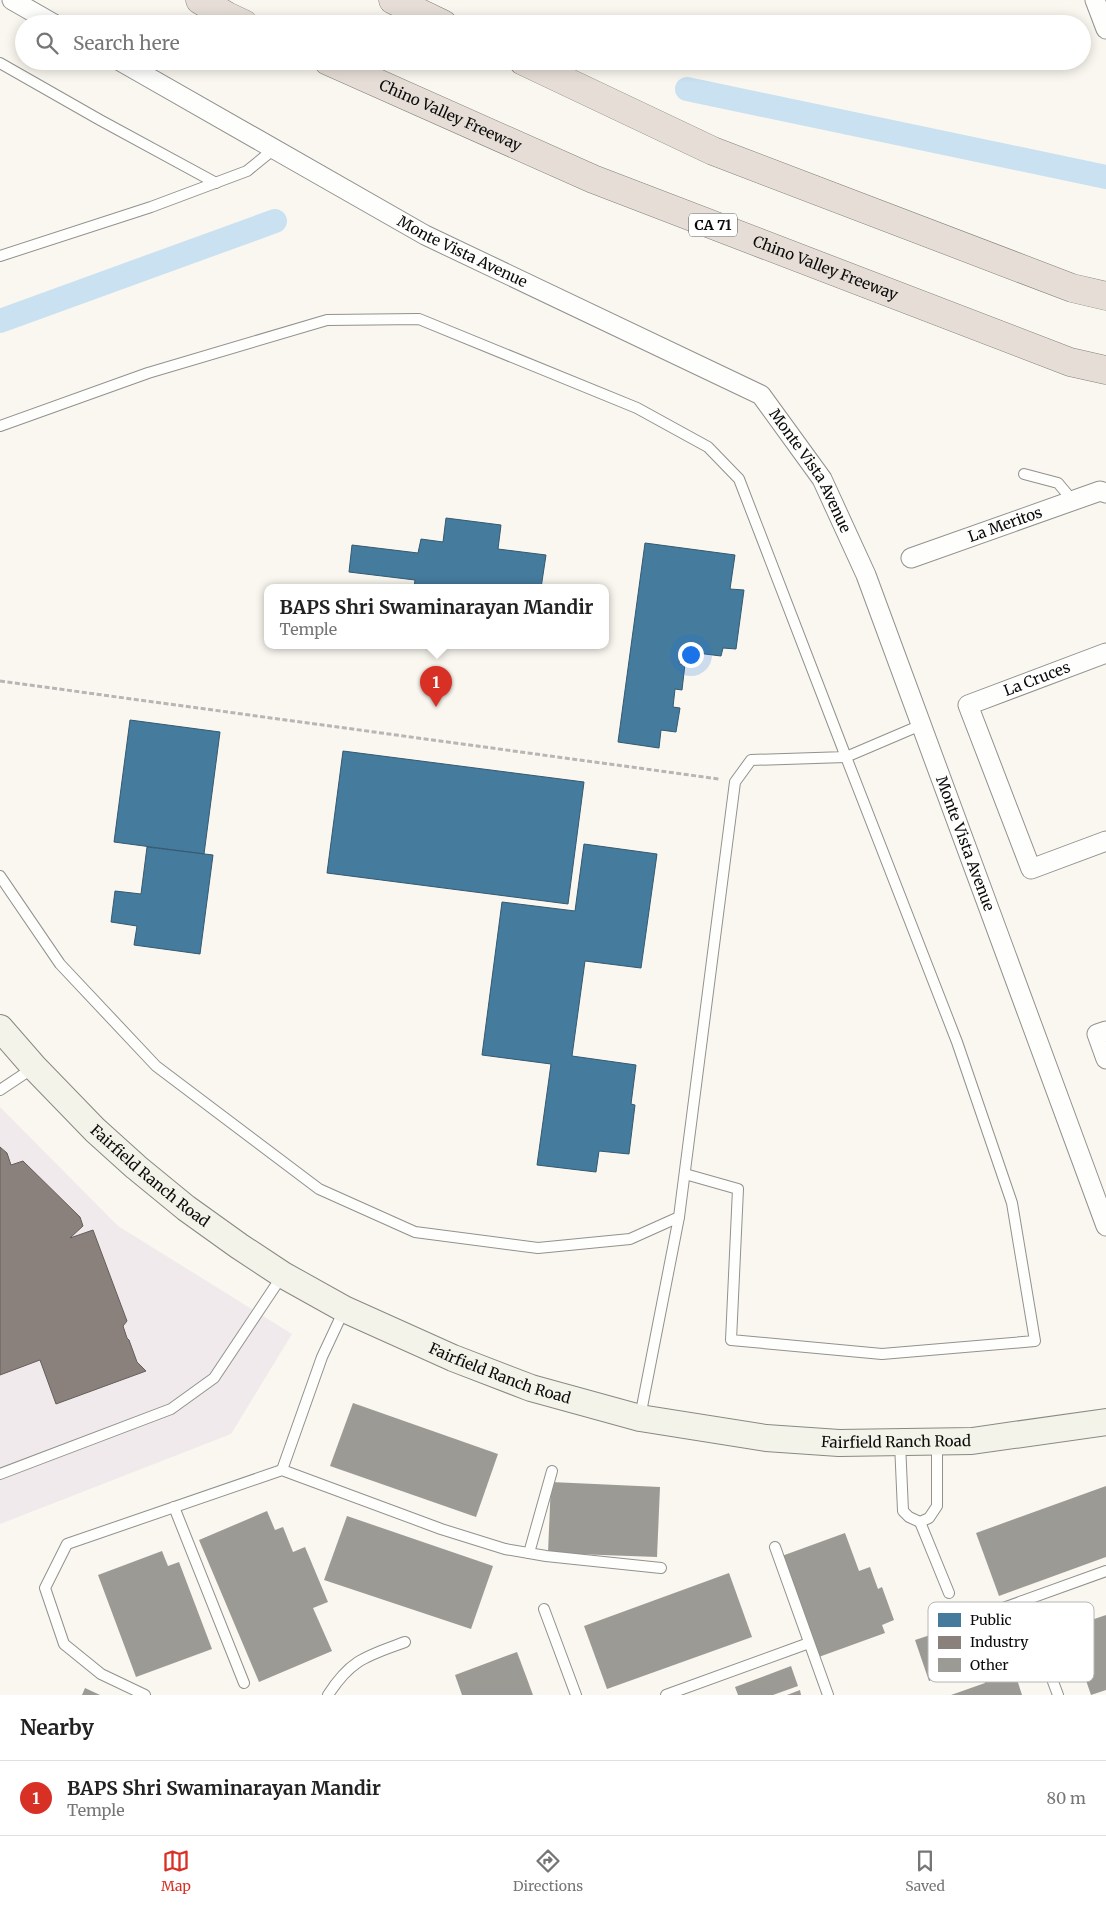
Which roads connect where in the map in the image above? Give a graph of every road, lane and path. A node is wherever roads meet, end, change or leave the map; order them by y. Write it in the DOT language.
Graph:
graph roads {
  1 [pos="12,0"];
  2 [pos="200,0"];
  3 [pos="393,0"];
  4 [pos="1095,0"];
  5 [pos="38,15"];
  6 [pos="228,15"];
  7 [pos="424,15"];
  8 [pos="1106,29"];
  9 [pos="0,63"];
  10 [pos="136,70"];
  11 [pos="348,70"];
  12 [pos="542,70"];
  13 [pos="274,149"];
  14 [pos="216,183"];
  15 [pos="0,256"];
  16 [pos="1106,296"];
  17 [pos="1106,370"];
  18 [pos="0,426"];
  19 [pos="1024,474"];
  20 [pos="1103,492"];
  21 [pos="1073,501"];
  22 [pos="911,558"];
  23 [pos="1106,653"];
  24 [pos="0,681"];
  25 [pos="921,725"];
  26 [pos="846,757"];
  27 [pos="735,782"];
  28 [pos="1106,841"];
  29 [pos="0,876"];
  30 [pos="0,1028"];
  31 [pos="1101,1033"];
  32 [pos="1106,1058"];
  33 [pos="34,1067"];
  34 [pos="0,1090"];
  35 [pos="685,1174"];
  36 [pos="679,1217"];
  37 [pos="1106,1226"];
  38 [pos="283,1275"];
  39 [pos="344,1309"];
  40 [pos="640,1418"];
  41 [pos="1106,1422"];
  42 [pos="900,1442"];
  43 [pos="937,1442"];
  44 [pos="282,1470"];
  45 [pos="552,1471"];
  46 [pos="0,1474"];
  47 [pos="174,1507"];
  48 [pos="920,1522"];
  49 [pos="775,1547"];
  50 [pos="529,1553"];
  51 [pos="661,1568"];
  52 [pos="1106,1571"];
  53 [pos="948,1593"];
  54 [pos="1023,1601"];
  55 [pos="544,1609"];
  56 [pos="405,1642"];
  57 [pos="809,1643"];
  58 [pos="1053,1682"];
  59 [pos="244,1684"];
  60 [pos="145,1695"];
  61 [pos="328,1695"];
  62 [pos="576,1695"];
  63 [pos="666,1695"];
  64 [pos="828,1695"];
  65 [pos="1058,1695"];
  1 -- 5 [label="street"];
  2 -- 6 [label="highway"];
  3 -- 7 [label="highway"];
  4 -- 8 [label="street"];
  9 -- 14 [label="lane"];
  10 -- 13 [label="street, Monte Vista Avenue"];
  11 -- 17 [label="highway, Chino Valley Freeway / CA 71"];
  12 -- 16 [label="highway"];
  13 -- 14 [label="lane"];
  13 -- 25 [label="street, Monte Vista Avenue"];
  14 -- 15 [label="lane"];
  18 -- 26 [label="lane"];
  19 -- 21 [label="lane"];
  20 -- 21 [label="street, La Meritos"];
  21 -- 22 [label="street, La Meritos"];
  23 -- 28 [label="street, La Cruces"];
  24 -- 27 [label="path"];
  25 -- 26 [label="lane"];
  25 -- 37 [label="street, Monte Vista Avenue"];
  26 -- 27 [label="lane"];
  26 -- 35 [label="lane"];
  27 -- 35 [label="lane"];
  29 -- 36 [label="lane"];
  30 -- 33 [label="street, Fairfield Ranch Road"];
  31 -- 32 [label="street"];
  33 -- 34 [label="lane"];
  33 -- 38 [label="street, Fairfield Ranch Road"];
  35 -- 36 [label="lane"];
  36 -- 40 [label="lane"];
  38 -- 39 [label="street, Fairfield Ranch Road"];
  38 -- 46 [label="lane"];
  39 -- 40 [label="street, Fairfield Ranch Road"];
  39 -- 44 [label="lane"];
  40 -- 42 [label="street, Fairfield Ranch Road"];
  41 -- 43 [label="street, Fairfield Ranch Road"];
  42 -- 43 [label="street, Fairfield Ranch Road"];
  42 -- 48 [label="lane"];
  43 -- 48 [label="lane"];
  44 -- 47 [label="lane"];
  44 -- 50 [label="lane"];
  45 -- 50 [label="lane"];
  47 -- 59 [label="lane"];
  47 -- 60 [label="lane"];
  48 -- 53 [label="lane"];
  49 -- 57 [label="lane"];
  50 -- 51 [label="lane"];
  52 -- 54 [label="lane"];
  55 -- 62 [label="lane"];
  56 -- 61 [label="lane"];
  57 -- 63 [label="lane"];
  57 -- 64 [label="lane"];
  58 -- 65 [label="lane"];
}
